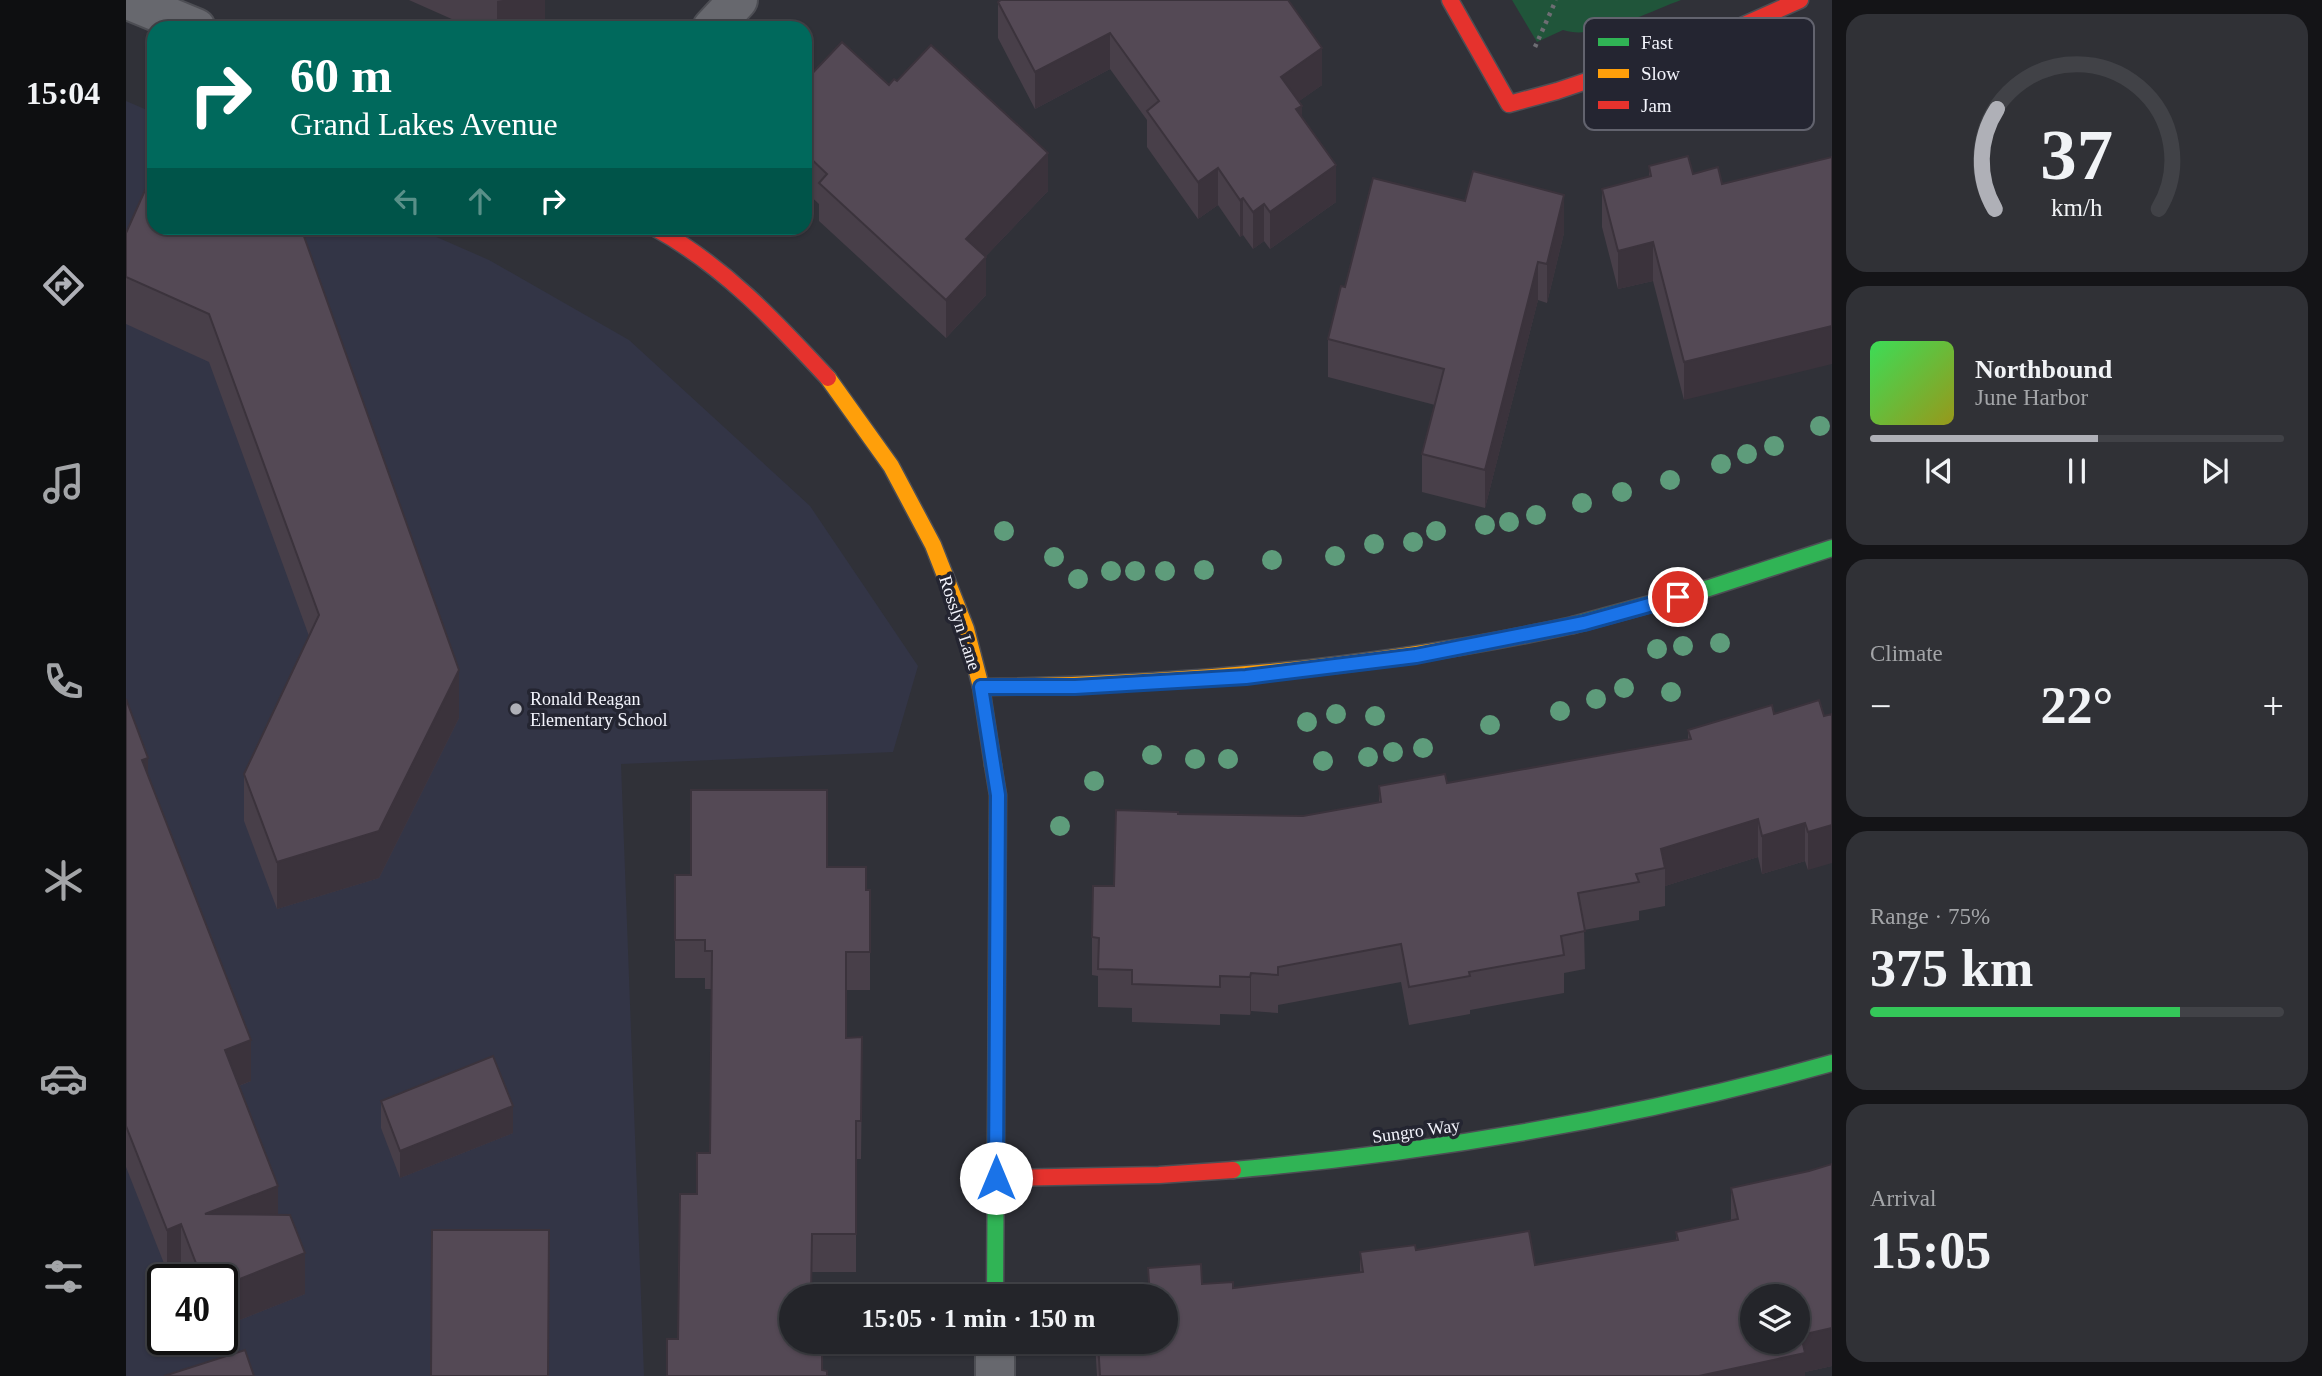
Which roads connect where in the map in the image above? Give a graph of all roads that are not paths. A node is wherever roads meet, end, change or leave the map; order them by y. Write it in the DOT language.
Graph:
graph roads {
  1 [pos="128,0"];
  2 [pos="738,0"];
  3 [pos="1450,0"];
  4 [pos="1800,0"];
  5 [pos="1760,18"];
  6 [pos="179,21"];
  7 [pos="718,21"];
  8 [pos="1584,82"];
  9 [pos="668,235"];
  10 [pos="1832,548"];
  11 [pos="981,687"];
  12 [pos="1832,1063"];
  13 [pos="996,1178"];
  14 [pos="996,1284"];
  15 [pos="995,1354"];
  16 [pos="995,1376"];
  1 -- 6 [label="street"];
  2 -- 7 [label="street"];
  3 -- 8 [label="street"];
  4 -- 5 [label="street"];
  9 -- 11 [label="street, Rosslyn Lane"];
  10 -- 11 [label="street"];
  11 -- 13 [label="street, Rosslyn Lane"];
  12 -- 13 [label="street, Sungro Way"];
  13 -- 14 [label="street, Rosslyn Lane"];
  15 -- 16 [label="street"];
}
